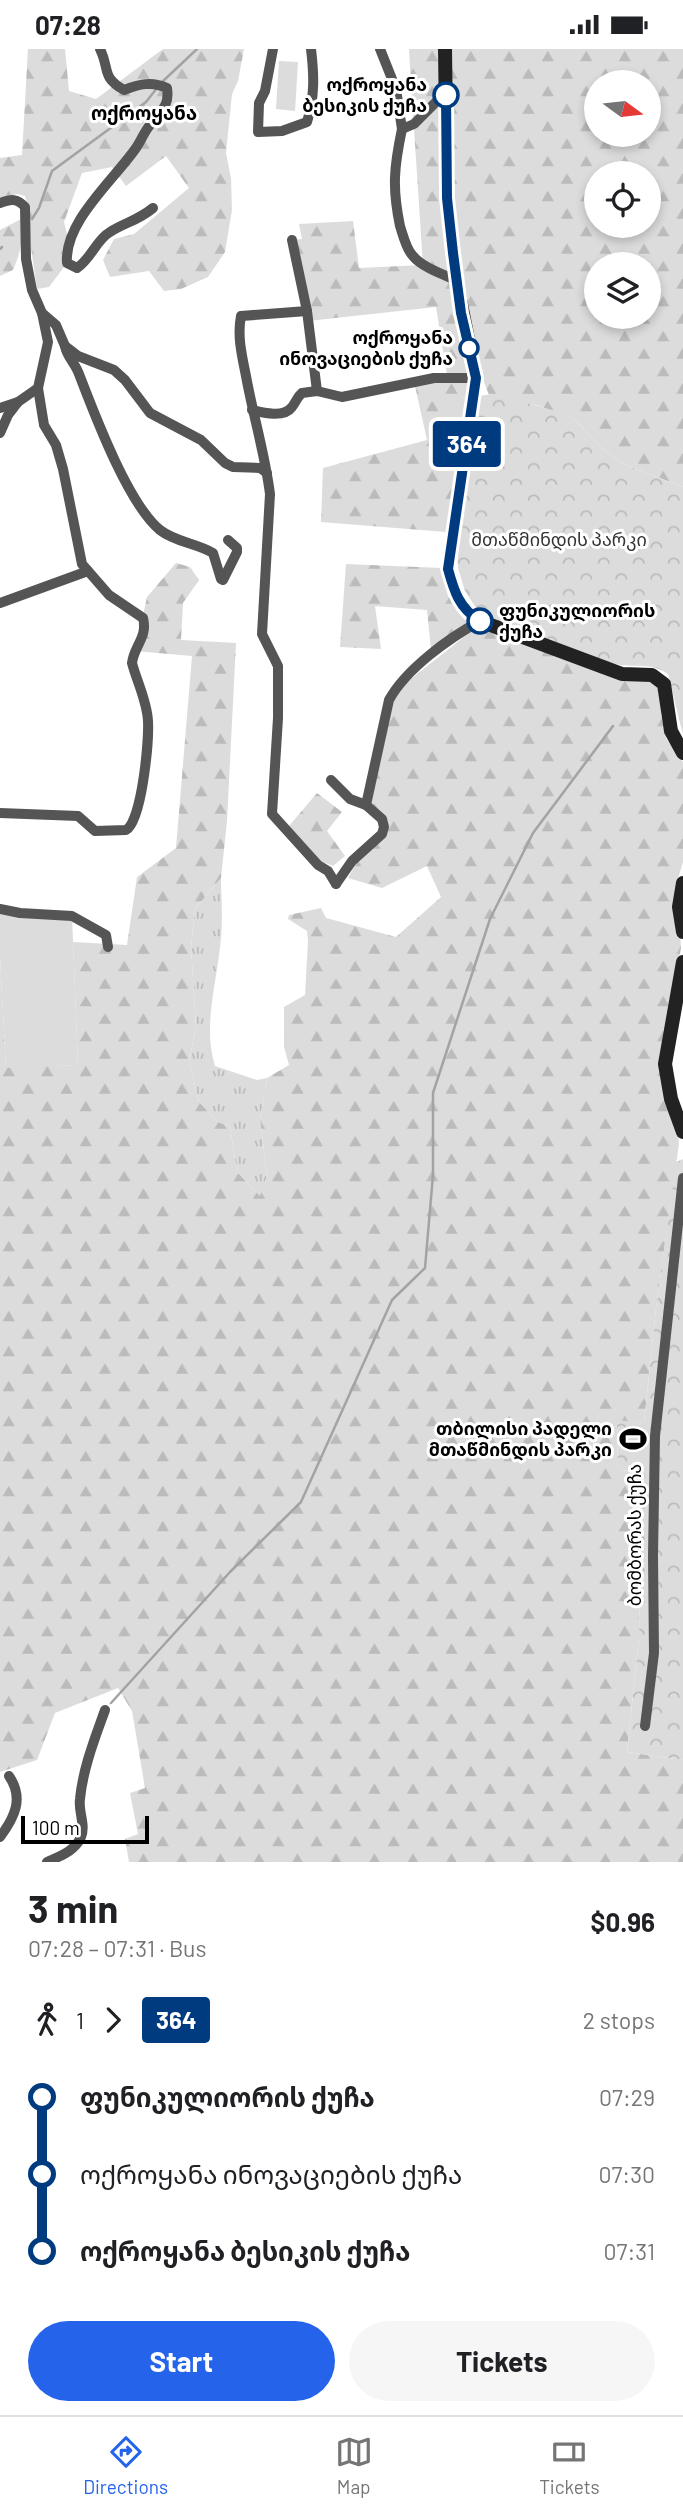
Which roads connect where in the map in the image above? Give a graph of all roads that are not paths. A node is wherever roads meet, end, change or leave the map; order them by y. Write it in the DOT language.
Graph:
graph roads {
  1 [pos="100,49"];
  2 [pos="273,49"];
  3 [pos="311,49"];
  4 [pos="380,49"];
  5 [pos="445,49"];
  6 [pos="446,92"];
  7 [pos="402,129"];
  8 [pos="0,203"];
  9 [pos="153,208"];
  10 [pos="292,240"];
  11 [pos="456,280"];
  12 [pos="307,311"];
  13 [pos="43,313"];
  14 [pos="65,346"];
  15 [pos="476,378"];
  16 [pos="38,388"];
  17 [pos="317,391"];
  18 [pos="18,402"];
  19 [pos="0,408"];
  20 [pos="252,410"];
  21 [pos="0,433"];
  22 [pos="267,473"];
  23 [pos="228,540"];
  24 [pos="88,571"];
  25 [pos="0,603"];
  26 [pos="480,621"];
  27 [pos="683,753"];
  28 [pos="331,780"];
  29 [pos="366,805"];
  30 [pos="0,813"];
  31 [pos="683,883"];
  32 [pos="0,909"];
  33 [pos="683,932"];
  34 [pos="107,947"];
  35 [pos="683,963"];
  36 [pos="683,1132"];
  37 [pos="683,1178"];
  38 [pos="105,1710"];
  39 [pos="645,1725"];
  40 [pos="9,1776"];
  41 [pos="0,1837"];
  42 [pos="47,1862"];
  1 -- 9 [label="street"];
  2 -- 3 [label="street"];
  4 -- 7 [label="street"];
  5 -- 6 [label="street"];
  6 -- 7 [label="street"];
  6 -- 11 [label="street"];
  7 -- 11 [label="street"];
  8 -- 13 [label="street"];
  10 -- 12 [label="street"];
  11 -- 15 [label="street"];
  12 -- 17 [label="street"];
  12 -- 20 [label="street"];
  13 -- 14 [label="street"];
  13 -- 16 [label="street"];
  14 -- 22 [label="street"];
  14 -- 23 [label="street"];
  15 -- 17 [label="street"];
  15 -- 26 [label="street"];
  16 -- 18 [label="street"];
  16 -- 24 [label="street"];
  17 -- 20 [label="street"];
  18 -- 19 [label="street"];
  18 -- 21 [label="street"];
  20 -- 22 [label="street"];
  22 -- 29 [label="street"];
  24 -- 25 [label="street"];
  24 -- 30 [label="street"];
  26 -- 27 [label="street"];
  26 -- 29 [label="street"];
  28 -- 29 [label="street"];
  31 -- 33 [label="street"];
  32 -- 34 [label="street"];
  35 -- 36 [label="street"];
  37 -- 39 [label="street, ბომბორას ქუჩა"];
  38 -- 42 [label="street"];
  40 -- 41 [label="street"];
}
